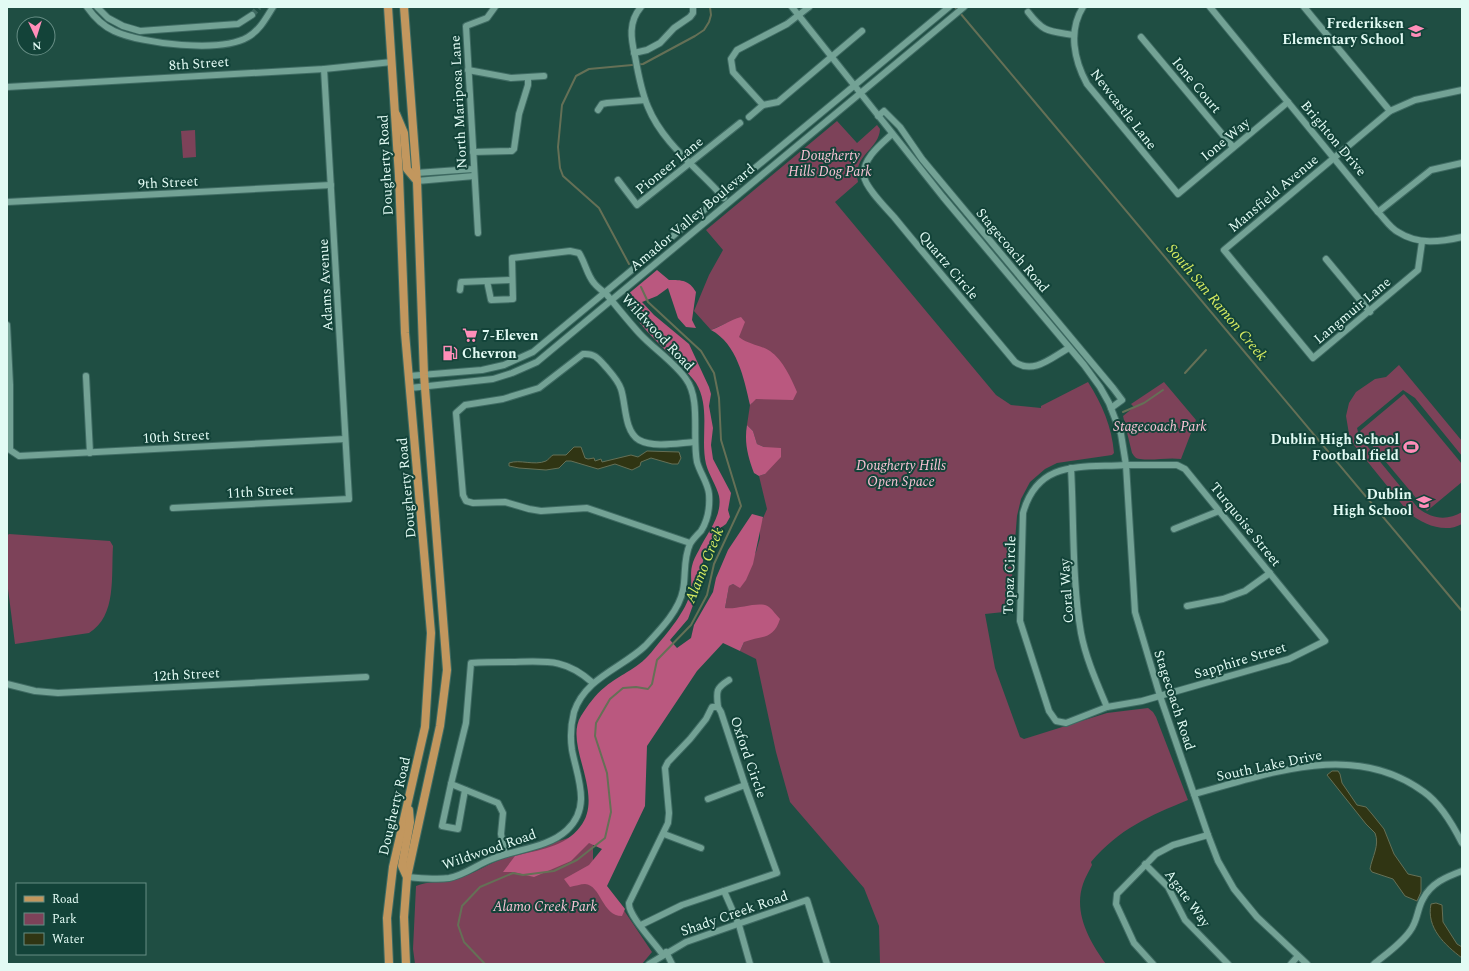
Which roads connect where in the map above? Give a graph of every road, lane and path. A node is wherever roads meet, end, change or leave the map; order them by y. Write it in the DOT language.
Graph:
graph roads {
  1 [pos="87,7"];
  2 [pos="97,7"];
  3 [pos="273,7"];
  4 [pos="388,7"];
  5 [pos="404,7"];
  6 [pos="495,7"];
  7 [pos="640,7"];
  8 [pos="693,7"];
  9 [pos="792,7"];
  10 [pos="809,7"];
  11 [pos="949,7"];
  12 [pos="964,7"];
  13 [pos="1083,7"];
  14 [pos="1210,7"];
  15 [pos="1304,7"];
  16 [pos="1028,12"];
  17 [pos="252,15"];
  18 [pos="799,16"];
  19 [pos="862,31"];
  20 [pos="1074,35"];
  21 [pos="1141,37"];
  22 [pos="634,54"];
  23 [pos="831,57"];
  24 [pos="392,62"];
  25 [pos="324,69"];
  26 [pos="468,70"];
  27 [pos="544,76"];
  28 [pos="528,78"];
  29 [pos="855,86"];
  30 [pos="7,87"];
  31 [pos="1462,90"];
  32 [pos="860,93"];
  33 [pos="645,100"];
  34 [pos="1288,102"];
  35 [pos="763,105"];
  36 [pos="598,110"];
  37 [pos="1390,111"];
  38 [pos="395,113"];
  39 [pos="878,116"];
  40 [pos="750,117"];
  41 [pos="740,123"];
  42 [pos="892,134"];
  43 [pos="1233,147"];
  44 [pos="473,152"];
  45 [pos="1334,157"];
  46 [pos="689,163"];
  47 [pos="1462,163"];
  48 [pos="473,169"];
  49 [pos="474,176"];
  50 [pos="416,177"];
  51 [pos="618,180"];
  52 [pos="331,185"];
  53 [pos="1178,194"];
  54 [pos="722,195"];
  55 [pos="954,198"];
  56 [pos="7,202"];
  57 [pos="728,202"];
  58 [pos="948,203"];
  59 [pos="1378,212"];
  60 [pos="478,233"];
  61 [pos="1462,237"];
  62 [pos="1422,242"];
  63 [pos="1224,250"];
  64 [pos="1326,259"];
  65 [pos="1016,271"];
  66 [pos="1009,277"];
  67 [pos="487,280"];
  68 [pos="512,280"];
  69 [pos="460,290"];
  70 [pos="605,292"];
  71 [pos="611,300"];
  72 [pos="1370,312"];
  73 [pos="7,325"];
  74 [pos="1060,326"];
  75 [pos="1055,331"];
  76 [pos="1068,348"];
  77 [pos="424,375"];
  78 [pos="86,376"];
  79 [pos="409,376"];
  80 [pos="425,387"];
  81 [pos="410,388"];
  82 [pos="1111,408"];
  83 [pos="345,439"];
  84 [pos="694,442"];
  85 [pos="90,453"];
  86 [pos="1126,466"];
  87 [pos="1071,468"];
  88 [pos="349,500"];
  89 [pos="173,508"];
  90 [pos="1219,511"];
  91 [pos="1174,529"];
  92 [pos="690,543"];
  93 [pos="1270,573"];
  94 [pos="1187,606"];
  95 [pos="1325,641"];
  96 [pos="366,677"];
  97 [pos="730,680"];
  98 [pos="593,683"];
  99 [pos="7,684"];
  100 [pos="1160,696"];
  101 [pos="718,707"];
  102 [pos="1107,708"];
  103 [pos="451,784"];
  104 [pos="745,786"];
  105 [pos="465,790"];
  106 [pos="1194,794"];
  107 [pos="708,799"];
  108 [pos="408,804"];
  109 [pos="664,834"];
  110 [pos="1208,835"];
  111 [pos="1462,843"];
  112 [pos="701,848"];
  113 [pos="505,854"];
  114 [pos="1146,864"];
  115 [pos="1462,871"];
  116 [pos="407,877"];
  117 [pos="724,891"];
  118 [pos="739,924"];
  119 [pos="641,925"];
  120 [pos="664,954"];
  121 [pos="1298,956"];
  122 [pos="389,964"];
  123 [pos="406,964"];
  124 [pos="649,964"];
  125 [pos="672,964"];
  126 [pos="750,964"];
  127 [pos="827,964"];
  128 [pos="1153,964"];
  129 [pos="1228,964"];
  130 [pos="1291,964"];
  131 [pos="1307,964"];
  132 [pos="1374,964"];
  1 -- 3 [label="street"];
  2 -- 17 [label="street"];
  4 -- 24 [label="main road, Dougherty Road"];
  5 -- 50 [label="main road, Dougherty Road"];
  6 -- 26 [label="street, North Mariposa Lane"];
  7 -- 22 [label="street"];
  8 -- 22 [label="street"];
  9 -- 18 [label="street, Stagecoach Road"];
  10 -- 18 [label="street"];
  11 -- 29 [label="street, Amador Valley Boulevard"];
  12 -- 32 [label="street, Amador Valley Boulevard"];
  13 -- 20 [label="street, Newcastle Lane"];
  14 -- 34 [label="street, Brighton Drive"];
  15 -- 37 [label="street"];
  16 -- 20 [label="street"];
  18 -- 23 [label="street, Stagecoach Road"];
  18 -- 35 [label="street"];
  19 -- 23 [label="street"];
  20 -- 53 [label="street, Newcastle Lane"];
  21 -- 43 [label="street, Ione Court"];
  22 -- 33 [label="street"];
  23 -- 29 [label="street, Stagecoach Road"];
  23 -- 35 [label="street"];
  24 -- 25 [label="street, 8th Street"];
  24 -- 38 [label="main road, Dougherty Road"];
  25 -- 30 [label="street, 8th Street"];
  25 -- 52 [label="street, Adams Avenue"];
  26 -- 28 [label="street"];
  26 -- 44 [label="street, North Mariposa Lane"];
  27 -- 28 [label="street"];
  28 -- 44 [label="street"];
  29 -- 32 [label="street, Stagecoach Road"];
  29 -- 54 [label="street, Amador Valley Boulevard"];
  31 -- 37 [label="street, Mansfield Avenue"];
  32 -- 39 [label="street, Stagecoach Road"];
  32 -- 57 [label="street, Amador Valley Boulevard"];
  33 -- 36 [label="street"];
  33 -- 46 [label="street"];
  34 -- 43 [label="street, Ione Way"];
  34 -- 45 [label="street, Brighton Drive"];
  35 -- 40 [label="street"];
  37 -- 45 [label="street, Mansfield Avenue"];
  38 -- 50 [label="main road"];
  38 -- 79 [label="main road, Dougherty Road"];
  39 -- 42 [label="street, Stagecoach Road"];
  39 -- 55 [label="street, Stagecoach Road"];
  41 -- 46 [label="street, Pioneer Lane"];
  42 -- 58 [label="street, Stagecoach Road"];
  42 -- 76 [label="street, Quartz Circle"];
  43 -- 53 [label="street, Ione Way"];
  44 -- 48 [label="street, North Mariposa Lane"];
  45 -- 59 [label="street, Brighton Drive"];
  45 -- 63 [label="street, Mansfield Avenue"];
  46 -- 51 [label="street, Pioneer Lane"];
  46 -- 54 [label="street"];
  47 -- 59 [label="street"];
  48 -- 49 [label="street, North Mariposa Lane"];
  48 -- 50 [label="street"];
  49 -- 50 [label="street"];
  49 -- 60 [label="street, North Mariposa Lane"];
  50 -- 77 [label="main road, Dougherty Road"];
  52 -- 56 [label="street, 9th Street"];
  52 -- 83 [label="street, Adams Avenue"];
  54 -- 57 [label="street"];
  54 -- 70 [label="street, Amador Valley Boulevard"];
  55 -- 58 [label="street"];
  55 -- 65 [label="street, Stagecoach Road"];
  57 -- 71 [label="street, Amador Valley Boulevard"];
  58 -- 66 [label="street, Stagecoach Road"];
  59 -- 62 [label="street, Brighton Drive"];
  61 -- 62 [label="street, Brighton Drive"];
  62 -- 72 [label="street, Langmuir Lane"];
  63 -- 72 [label="street, Langmuir Lane"];
  64 -- 72 [label="street"];
  65 -- 66 [label="street"];
  65 -- 74 [label="street, Stagecoach Road"];
  66 -- 75 [label="street, Stagecoach Road"];
  67 -- 68 [label="street"];
  67 -- 68 [label="street"];
  67 -- 69 [label="street"];
  68 -- 70 [label="street, Wildwood Road"];
  70 -- 71 [label="street, Wildwood Road"];
  70 -- 77 [label="street, Amador Valley Boulevard"];
  71 -- 80 [label="street, Amador Valley Boulevard"];
  71 -- 84 [label="street, Wildwood Road"];
  73 -- 85 [label="street, 10th Street"];
  74 -- 75 [label="street"];
  74 -- 82 [label="street, Stagecoach Road"];
  75 -- 76 [label="street, Stagecoach Road"];
  76 -- 82 [label="street, Stagecoach Road"];
  77 -- 79 [label="street, Amador Valley Boulevard"];
  77 -- 80 [label="main road, Dougherty Road"];
  78 -- 85 [label="street"];
  79 -- 81 [label="main road, Dougherty Road"];
  80 -- 81 [label="street, Amador Valley Boulevard"];
  80 -- 116 [label="main road, Dougherty Road"];
  81 -- 108 [label="main road, Dougherty Road"];
  82 -- 86 [label="street, Stagecoach Road"];
  83 -- 85 [label="street, 10th Street"];
  83 -- 88 [label="street, Adams Avenue"];
  84 -- 92 [label="street, Wildwood Road"];
  84 -- 92 [label="street"];
  86 -- 87 [label="street, Topaz Circle"];
  86 -- 90 [label="street, Turquoise Street"];
  86 -- 100 [label="street, Stagecoach Road"];
  87 -- 102 [label="street, Coral Way"];
  87 -- 102 [label="street, Topaz Circle"];
  88 -- 89 [label="street, 11th Street"];
  90 -- 91 [label="street"];
  90 -- 93 [label="street, Turquoise Street"];
  92 -- 98 [label="street, Wildwood Road"];
  93 -- 94 [label="street"];
  93 -- 95 [label="street, Turquoise Street"];
  95 -- 100 [label="street, Sapphire Street"];
  96 -- 99 [label="street, 12th Street"];
  97 -- 101 [label="street"];
  98 -- 103 [label="street"];
  98 -- 113 [label="street, Wildwood Road"];
  100 -- 102 [label="street, Topaz Circle"];
  100 -- 106 [label="street, Stagecoach Road"];
  101 -- 104 [label="street, Oxford Circle"];
  101 -- 109 [label="street, Oxford Circle"];
  103 -- 105 [label="street"];
  103 -- 105 [label="street"];
  104 -- 107 [label="street"];
  104 -- 117 [label="street, Oxford Circle"];
  105 -- 113 [label="street"];
  106 -- 110 [label="street, Stagecoach Road"];
  106 -- 111 [label="street, South Lake Drive"];
  108 -- 116 [label="main road"];
  108 -- 122 [label="main road, Dougherty Road"];
  109 -- 112 [label="street"];
  109 -- 119 [label="street, Oxford Circle"];
  110 -- 114 [label="street"];
  110 -- 121 [label="street, Stagecoach Road"];
  113 -- 116 [label="street, Wildwood Road"];
  114 -- 128 [label="street"];
  114 -- 129 [label="street, Agate Way"];
  115 -- 132 [label="street"];
  116 -- 123 [label="main road, Dougherty Road"];
  117 -- 118 [label="street"];
  117 -- 119 [label="street, Oxford Circle"];
  118 -- 120 [label="street, Shady Creek Road"];
  118 -- 126 [label="street"];
  118 -- 127 [label="street, Shady Creek Road"];
  119 -- 120 [label="street, Oxford Circle"];
  120 -- 124 [label="street, Shady Creek Road"];
  120 -- 125 [label="street, Oxford Circle"];
  121 -- 130 [label="street"];
  121 -- 131 [label="street, Stagecoach Road"];
}
